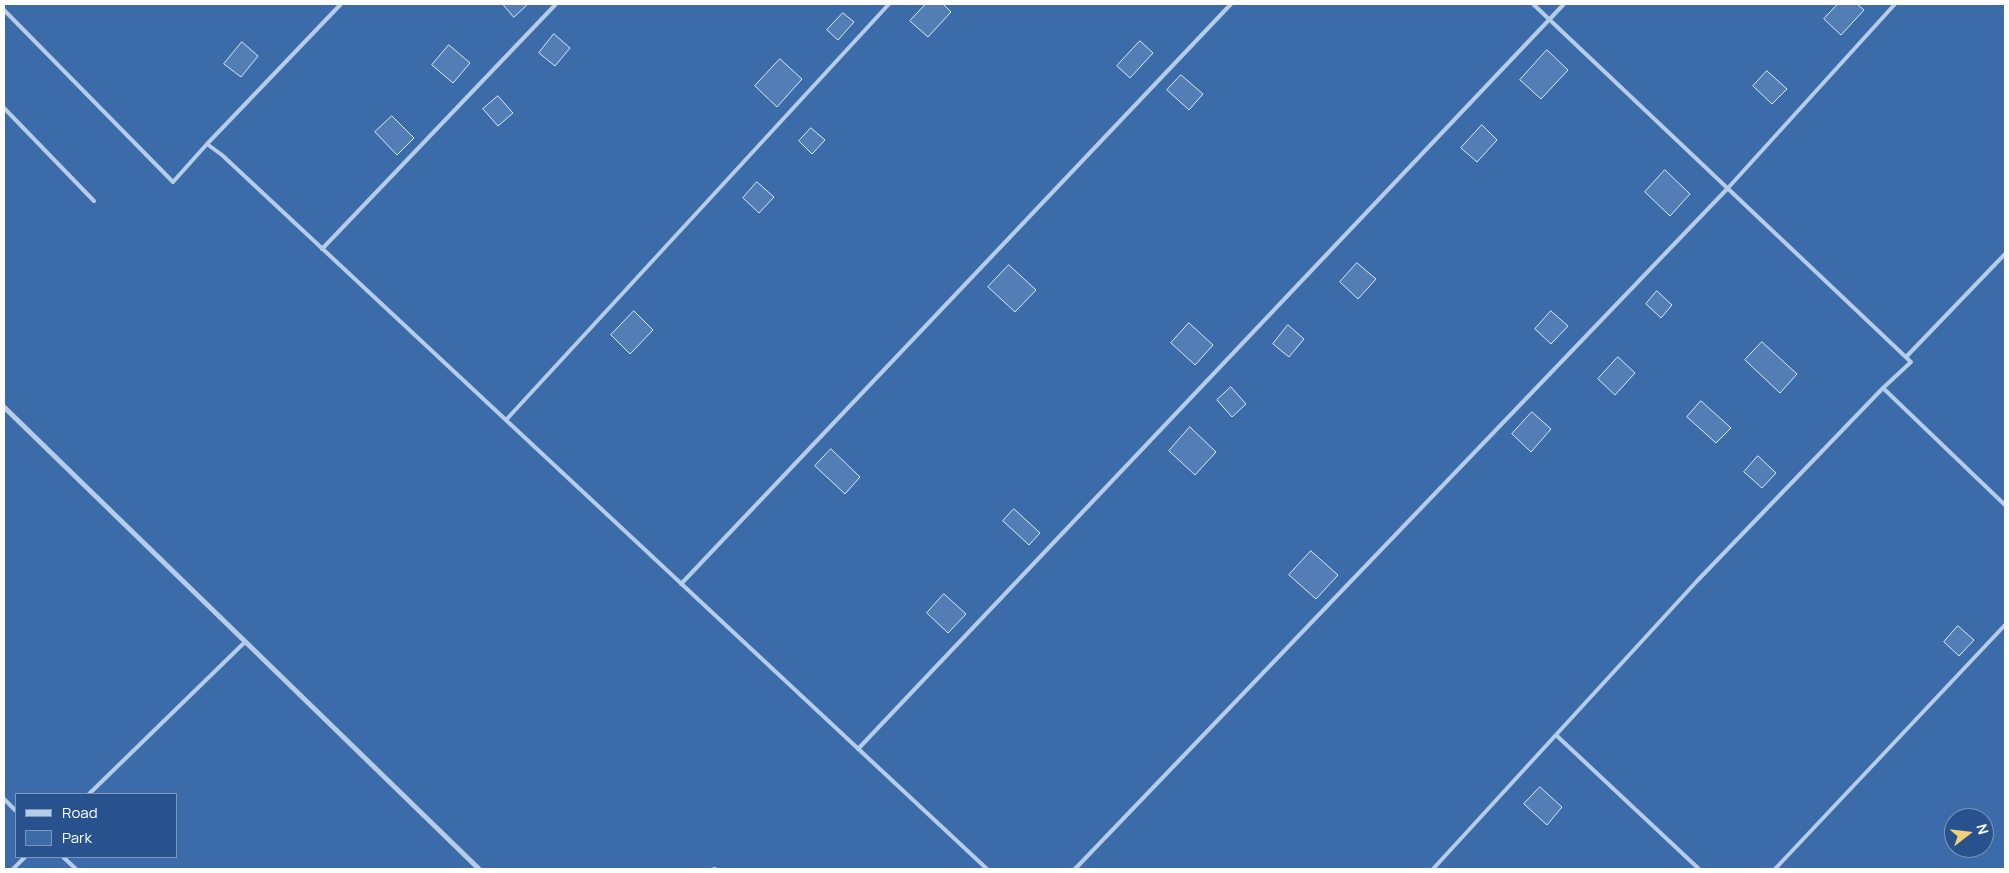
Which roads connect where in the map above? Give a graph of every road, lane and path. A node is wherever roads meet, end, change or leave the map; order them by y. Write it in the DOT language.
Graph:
graph roads {
  1 [pos="341,4"];
  2 [pos="556,4"];
  3 [pos="889,4"];
  4 [pos="1231,4"];
  5 [pos="1533,4"];
  6 [pos="1564,4"];
  7 [pos="1895,4"];
  8 [pos="4,10"];
  9 [pos="1550,20"];
  10 [pos="4,108"];
  11 [pos="207,144"];
  12 [pos="1728,188"];
  13 [pos="94,201"];
  14 [pos="322,249"];
  15 [pos="2005,254"];
  16 [pos="1906,357"];
  17 [pos="1883,388"];
  18 [pos="4,407"];
  19 [pos="506,420"];
  20 [pos="2005,505"];
  21 [pos="681,584"];
  22 [pos="2005,624"];
  23 [pos="245,642"];
  24 [pos="1556,735"];
  25 [pos="858,749"];
  26 [pos="90,793"];
  27 [pos="4,799"];
  28 [pos="15,811"];
  29 [pos="25,858"];
  30 [pos="64,858"];
  31 [pos="13,869"];
  32 [pos="76,869"];
  33 [pos="479,869"];
  34 [pos="987,869"];
  35 [pos="1075,869"];
  36 [pos="1433,869"];
  37 [pos="1698,869"];
  38 [pos="1775,869"];
  1 -- 11 [label="lane"];
  2 -- 14 [label="lane"];
  3 -- 19 [label="lane"];
  4 -- 21 [label="lane"];
  5 -- 9 [label="lane"];
  6 -- 9 [label="lane"];
  7 -- 12 [label="lane"];
  8 -- 11 [label="lane"];
  9 -- 12 [label="lane"];
  9 -- 25 [label="lane"];
  10 -- 13 [label="lane"];
  11 -- 14 [label="lane"];
  12 -- 16 [label="lane"];
  12 -- 35 [label="lane"];
  14 -- 19 [label="lane"];
  15 -- 16 [label="lane"];
  16 -- 17 [label="lane"];
  17 -- 20 [label="lane"];
  17 -- 24 [label="lane"];
  18 -- 23 [label="street"];
  19 -- 21 [label="lane"];
  21 -- 25 [label="lane"];
  22 -- 38 [label="lane"];
  23 -- 26 [label="lane"];
  23 -- 33 [label="street"];
  24 -- 36 [label="lane"];
  24 -- 37 [label="lane"];
  25 -- 34 [label="lane"];
  27 -- 28 [label="lane"];
  29 -- 31 [label="lane"];
  30 -- 32 [label="lane"];
}
